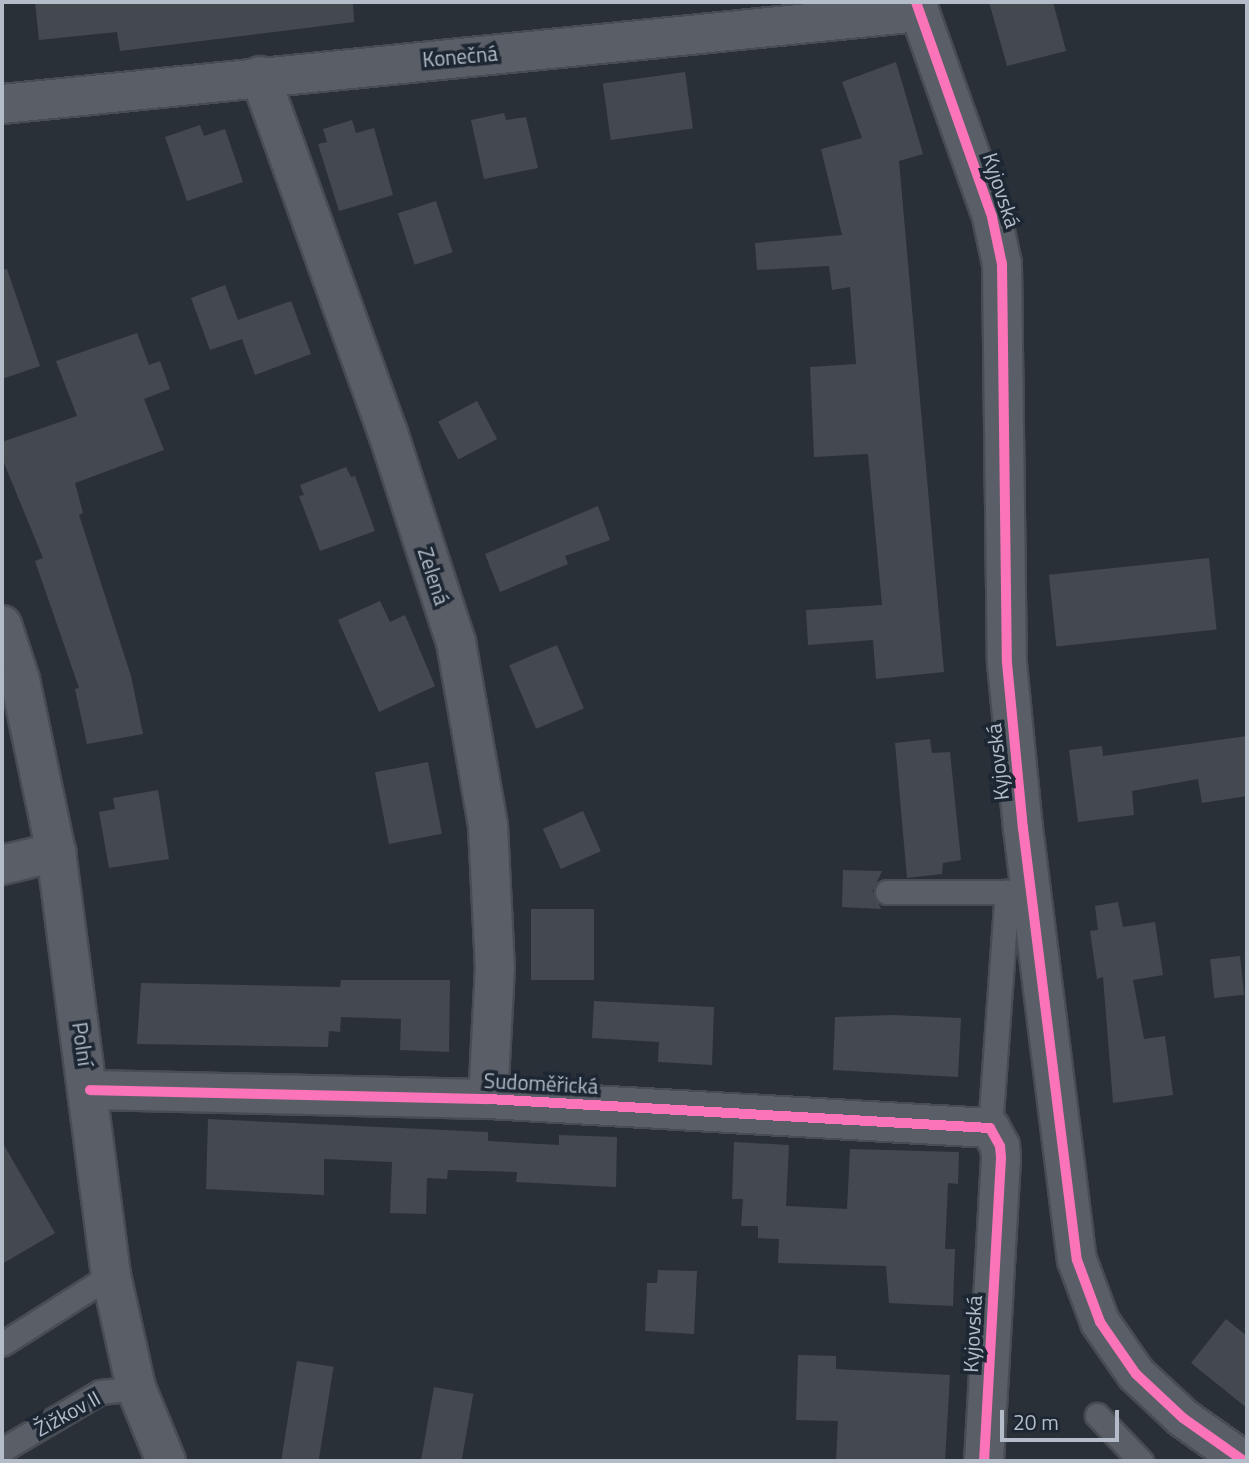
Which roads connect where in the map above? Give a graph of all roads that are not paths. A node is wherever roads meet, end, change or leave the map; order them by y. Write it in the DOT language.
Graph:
graph roads {
  1 [pos="918,7"];
  2 [pos="260,76"];
  3 [pos="2,104"];
  4 [pos="2,625"];
  5 [pos="57,852"];
  6 [pos="2,865"];
  7 [pos="887,892"];
  8 [pos="1019,892"];
  9 [pos="90,1090"];
  10 [pos="488,1099"];
  11 [pos="990,1128"];
  12 [pos="111,1275"];
  13 [pos="2,1344"];
  14 [pos="136,1388"];
  15 [pos="1097,1415"];
  16 [pos="2,1450"];
  17 [pos="166,1461"];
  18 [pos="984,1461"];
  19 [pos="1141,1461"];
  20 [pos="1244,1461"];
  1 -- 2 [label="street, Konečná"];
  1 -- 8 [label="street, Kyjovská"];
  2 -- 3 [label="street, Konečná"];
  2 -- 10 [label="street, Zelená"];
  4 -- 5 [label="street, Polní"];
  5 -- 6 [label="street"];
  5 -- 9 [label="street, Polní"];
  7 -- 8 [label="lane"];
  8 -- 11 [label="lane"];
  8 -- 20 [label="street, Kyjovská"];
  9 -- 10 [label="street, Sudoměřická"];
  9 -- 12 [label="street, Polní"];
  10 -- 11 [label="street, Sudoměřická"];
  11 -- 18 [label="street, Kyjovská"];
  12 -- 13 [label="lane"];
  12 -- 14 [label="street, Polní"];
  14 -- 16 [label="lane, Žižkov II"];
  14 -- 17 [label="street, Polní"];
  15 -- 19 [label="lane"];
}
